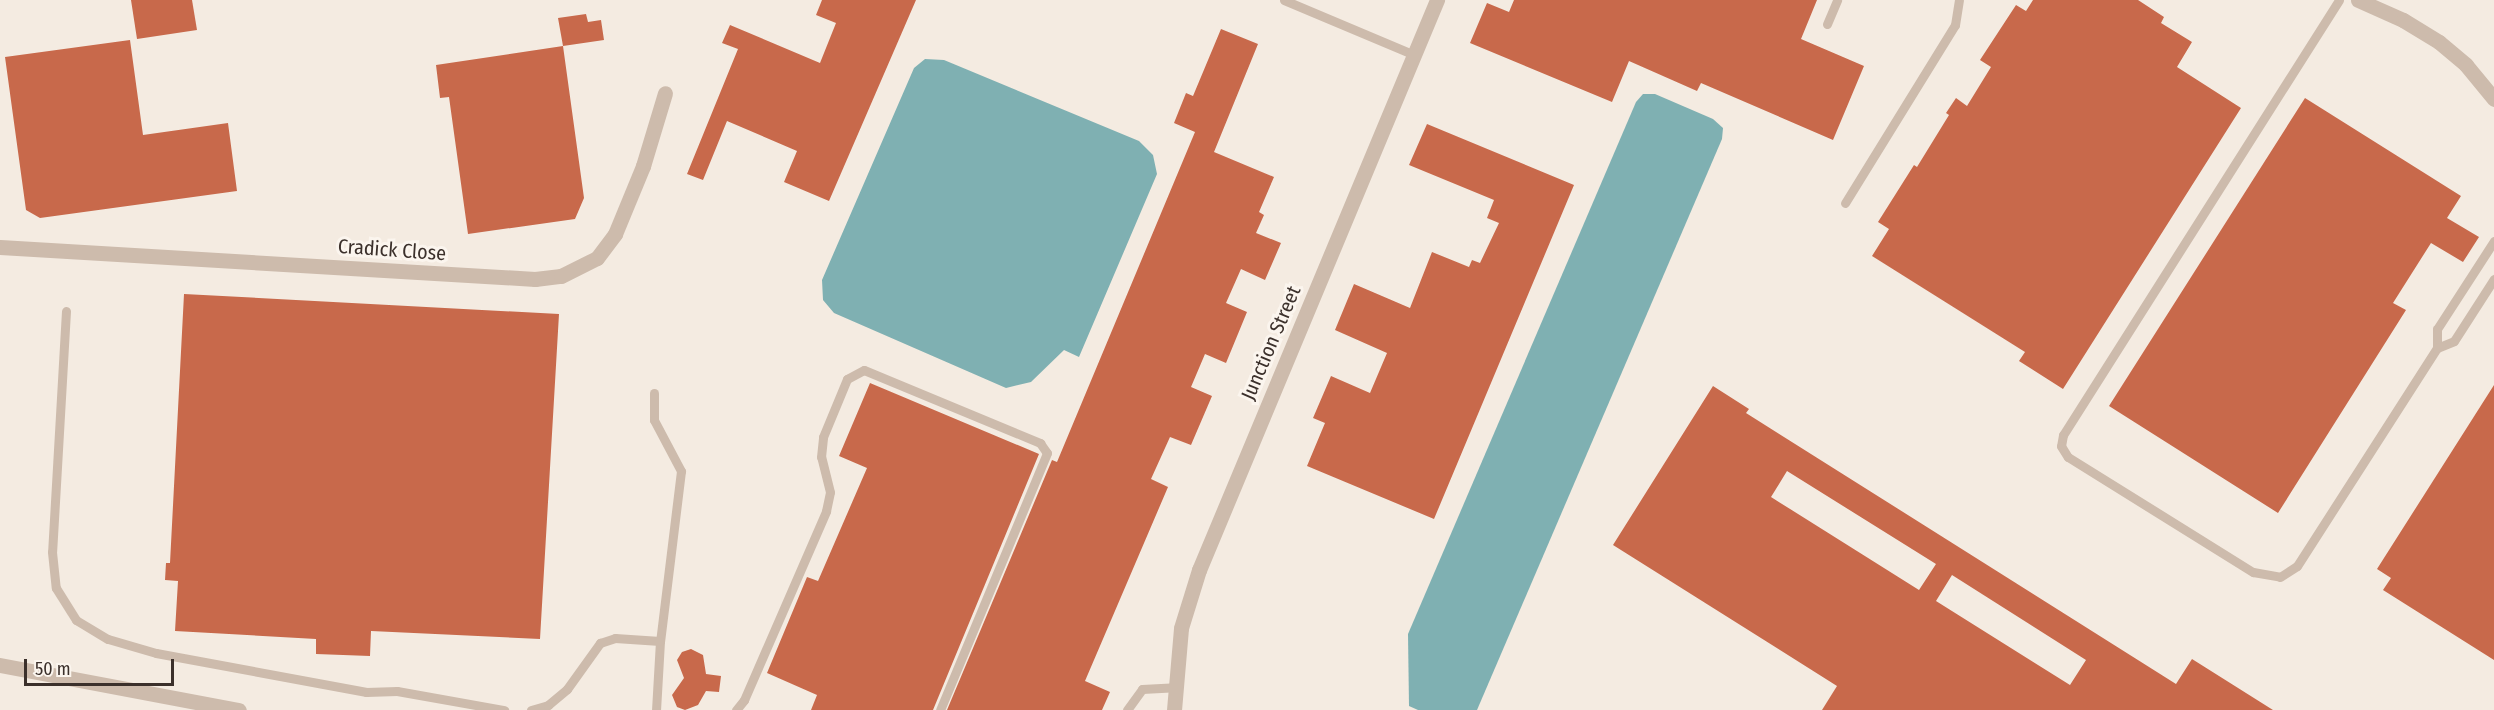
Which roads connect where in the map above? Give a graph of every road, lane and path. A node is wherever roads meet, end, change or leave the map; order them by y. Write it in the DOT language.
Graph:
graph roads {
  1 [pos="1284,0"];
  2 [pos="1437,0"];
  3 [pos="1837,0"];
  4 [pos="1959,0"];
  5 [pos="2339,0"];
  6 [pos="2358,0"];
  7 [pos="1827,24"];
  8 [pos="1415,55"];
  9 [pos="665,93"];
  10 [pos="2494,99"];
  11 [pos="1845,203"];
  12 [pos="2494,241"];
  13 [pos="0,247"];
  14 [pos="2494,279"];
  15 [pos="66,311"];
  16 [pos="2437,348"];
  17 [pos="654,393"];
  18 [pos="660,641"];
  19 [pos="0,665"];
  20 [pos="1175,687"];
  21 [pos="239,710"];
  22 [pos="504,710"];
  23 [pos="531,710"];
  24 [pos="656,710"];
  25 [pos="736,710"];
  26 [pos="940,710"];
  27 [pos="1127,710"];
  28 [pos="1174,710"];
  1 -- 8 [label="lane"];
  2 -- 8 [label="street, Junction Street"];
  3 -- 7 [label="lane"];
  4 -- 11 [label="lane"];
  5 -- 16 [label="lane"];
  6 -- 10 [label="street"];
  8 -- 20 [label="street, Junction Street"];
  9 -- 13 [label="street, Cradick Close"];
  12 -- 16 [label="lane"];
  14 -- 16 [label="lane"];
  15 -- 22 [label="lane"];
  17 -- 18 [label="lane"];
  18 -- 23 [label="lane"];
  18 -- 24 [label="lane"];
  19 -- 21 [label="street"];
  20 -- 27 [label="lane"];
  20 -- 28 [label="street, Junction Street"];
  25 -- 26 [label="lane"];
}
